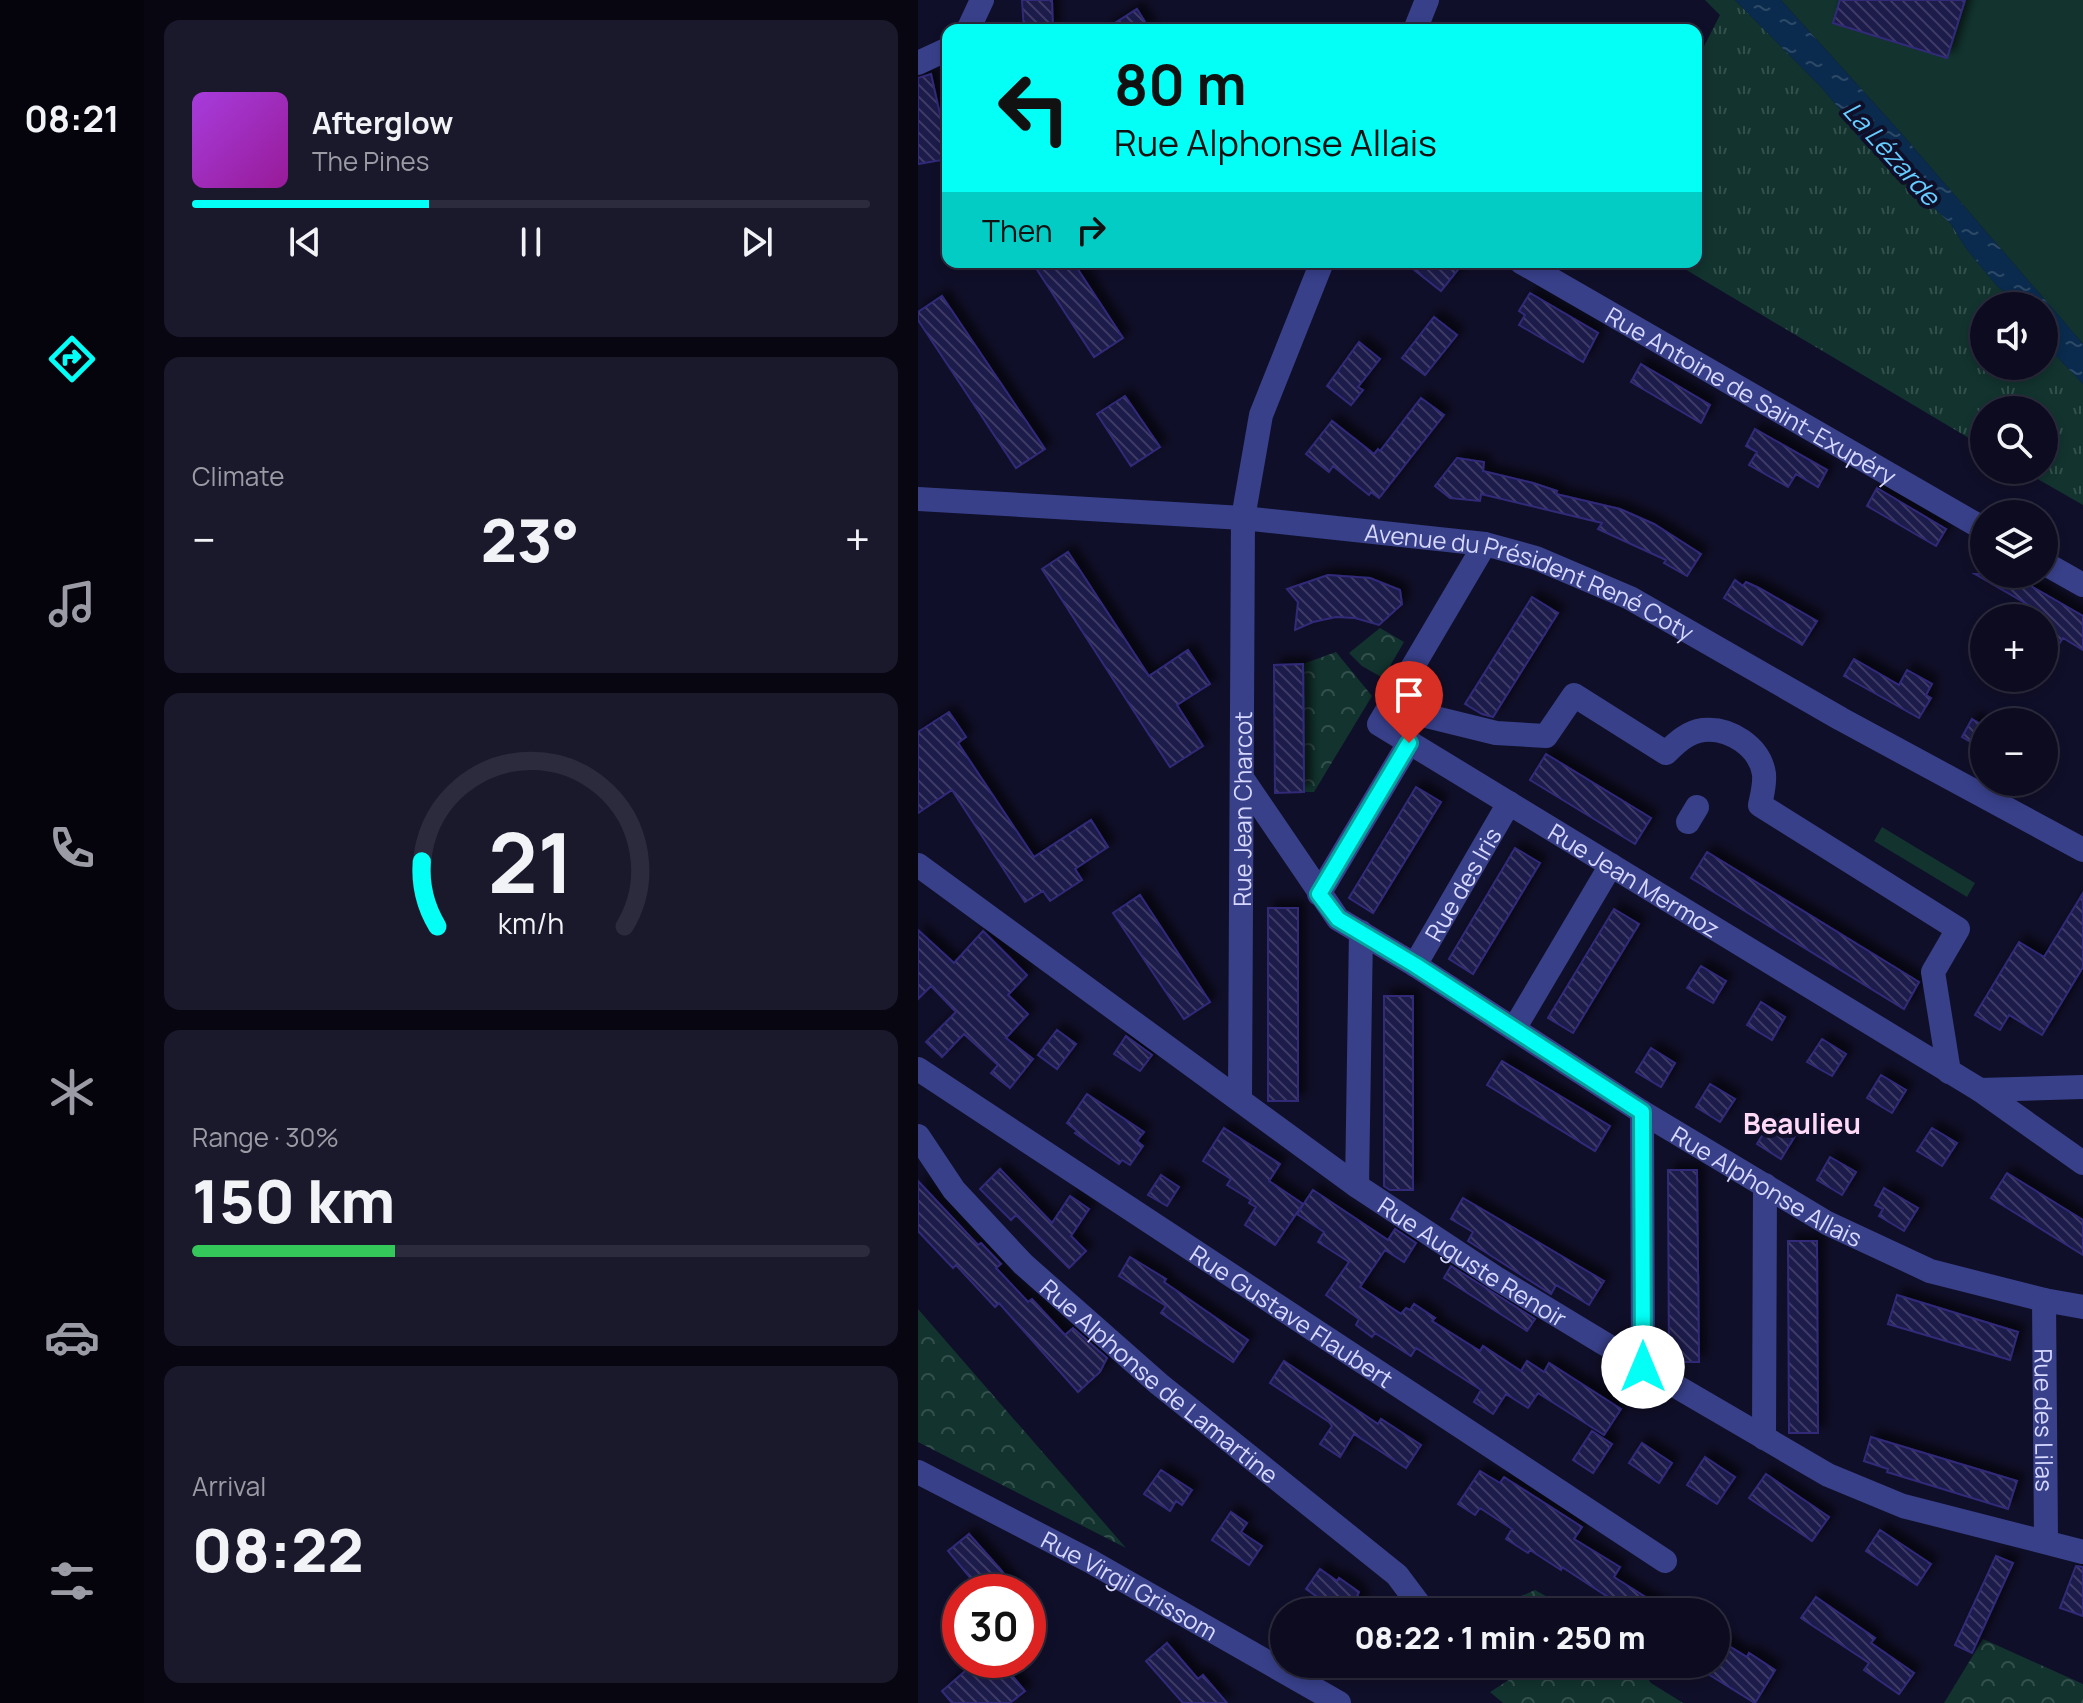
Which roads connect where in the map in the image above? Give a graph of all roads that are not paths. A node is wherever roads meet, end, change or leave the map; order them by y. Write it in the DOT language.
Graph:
graph roads {
  1 [pos="982,0"];
  2 [pos="1427,0"];
  3 [pos="972,24"];
  4 [pos="1417,24"];
  5 [pos="942,52"];
  6 [pos="918,63"];
  7 [pos="1320,268"];
  8 [pos="1531,268"];
  9 [pos="918,499"];
  10 [pos="1243,518"];
  11 [pos="1970,521"];
  12 [pos="1485,544"];
  13 [pos="2058,571"];
  14 [pos="2083,585"];
  15 [pos="1390,707"];
  16 [pos="1409,743"];
  17 [pos="1242,778"];
  18 [pos="1509,803"];
  19 [pos="2083,850"];
  20 [pos="918,865"];
  21 [pos="1611,865"];
  22 [pos="1319,894"];
  23 [pos="1361,932"];
  24 [pos="1415,965"];
  25 [pos="1514,1029"];
  26 [pos="918,1069"];
  27 [pos="1949,1072"];
  28 [pos="2083,1087"];
  29 [pos="1980,1090"];
  30 [pos="1240,1099"];
  31 [pos="1642,1112"];
  32 [pos="918,1136"];
  33 [pos="2083,1163"];
  34 [pos="1765,1185"];
  35 [pos="1357,1186"];
  36 [pos="2044,1300"];
  37 [pos="2083,1307"];
  38 [pos="1643,1367"];
  39 [pos="1764,1438"];
  40 [pos="918,1472"];
  41 [pos="2046,1541"];
  42 [pos="2083,1552"];
  43 [pos="1665,1561"];
  44 [pos="1414,1598"];
  45 [pos="1339,1703"];
  1 -- 3 [label="street"];
  2 -- 4 [label="street"];
  5 -- 6 [label="street"];
  7 -- 10 [label="street, Rue Jean Charcot"];
  8 -- 11 [label="street, Rue Antoine de Saint-Exupéry"];
  9 -- 10 [label="street, Avenue du Président René Coty"];
  10 -- 12 [label="street, Avenue du Président René Coty"];
  10 -- 17 [label="street, Rue Jean Charcot"];
  12 -- 15 [label="street"];
  12 -- 19 [label="street, Avenue du Président René Coty"];
  13 -- 14 [label="street"];
  15 -- 16 [label="street, Rue Jean Mermoz"];
  15 -- 27 [label="street"];
  16 -- 18 [label="street, Rue Jean Mermoz"];
  16 -- 22 [label="street"];
  17 -- 22 [label="street, Rue Alphonse Allais"];
  17 -- 30 [label="street, Rue Jean Charcot"];
  18 -- 21 [label="street, Rue Jean Mermoz"];
  18 -- 24 [label="street, Rue des Iris"];
  20 -- 30 [label="street, Rue Auguste Renoir"];
  21 -- 25 [label="street"];
  21 -- 27 [label="street, Rue Jean Mermoz"];
  22 -- 23 [label="street, Rue Alphonse Allais"];
  23 -- 24 [label="street, Rue Alphonse Allais"];
  23 -- 35 [label="street"];
  24 -- 25 [label="street, Rue Alphonse Allais"];
  25 -- 31 [label="street, Rue Alphonse Allais"];
  26 -- 43 [label="street, Rue Gustave Flaubert"];
  27 -- 29 [label="street, Rue Jean Mermoz"];
  28 -- 29 [label="street"];
  29 -- 33 [label="street, Rue Jean Mermoz"];
  30 -- 35 [label="street, Rue Auguste Renoir"];
  31 -- 34 [label="street, Rue Alphonse Allais"];
  31 -- 38 [label="street"];
  32 -- 44 [label="street, Rue Alphonse de Lamartine"];
  34 -- 36 [label="street, Rue Alphonse Allais"];
  34 -- 39 [label="street"];
  35 -- 38 [label="street, Rue Auguste Renoir"];
  36 -- 37 [label="street, Rue Alphonse Allais"];
  36 -- 41 [label="street, Rue des Lilas"];
  38 -- 39 [label="street, Rue Auguste Renoir"];
  39 -- 41 [label="street, Rue Auguste Renoir"];
  40 -- 45 [label="street, Rue Virgil Grissom"];
  41 -- 42 [label="street, Rue Auguste Renoir"];
}
